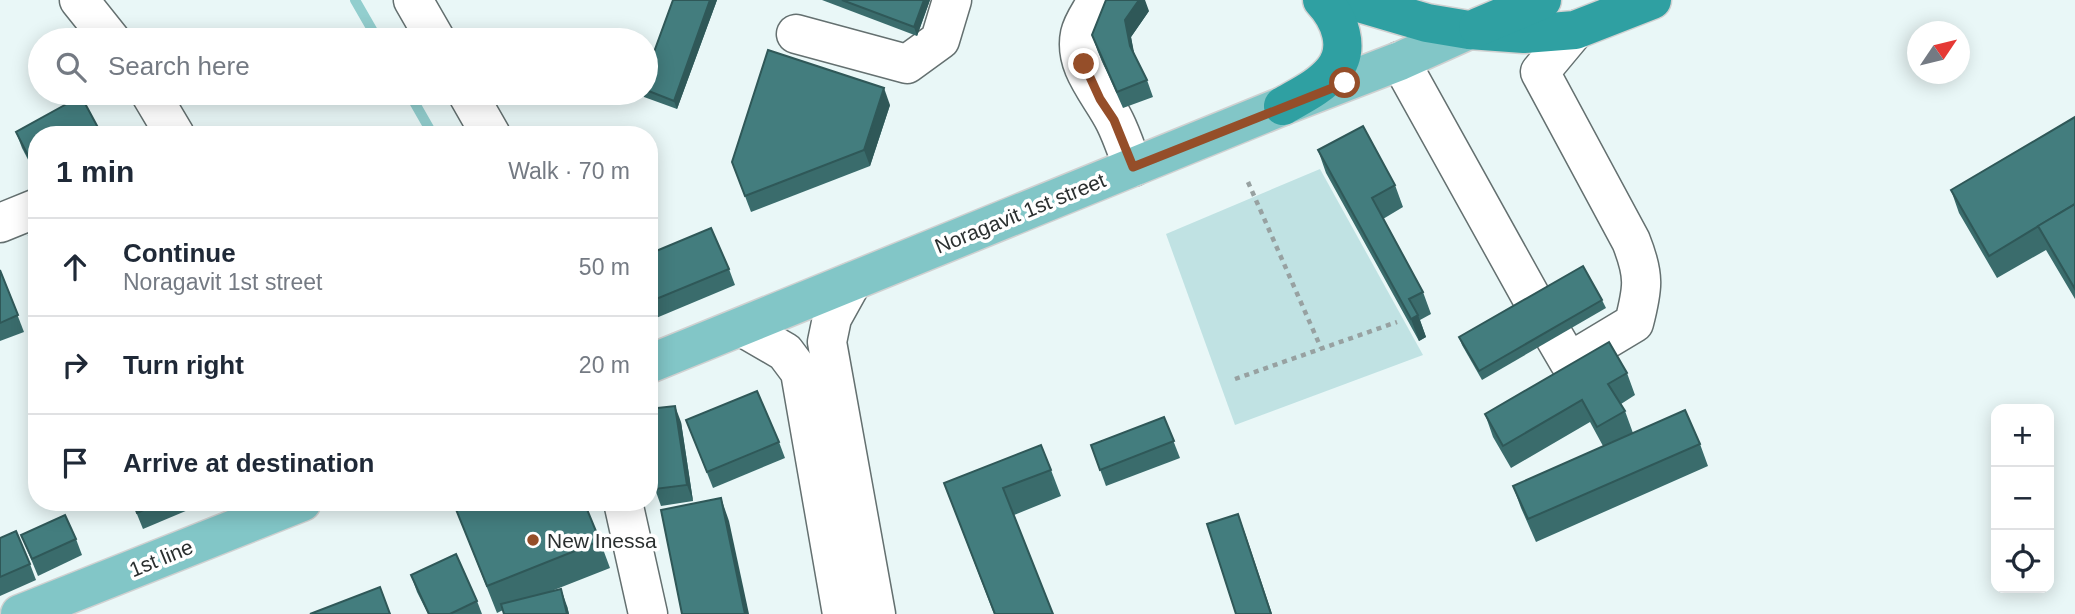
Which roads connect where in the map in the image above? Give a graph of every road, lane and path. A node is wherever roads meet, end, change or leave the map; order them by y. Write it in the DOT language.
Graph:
graph roads {
  1 [pos="79,0"];
  2 [pos="413,0"];
  3 [pos="952,0"];
  4 [pos="1097,0"];
  5 [pos="1322,0"];
  6 [pos="1349,0"];
  7 [pos="1542,0"];
  8 [pos="1652,0"];
  9 [pos="101,28"];
  10 [pos="429,28"];
  11 [pos="1469,30"];
  12 [pos="1575,30"];
  13 [pos="796,34"];
  14 [pos="1400,61"];
  15 [pos="157,105"];
  16 [pos="474,105"];
  17 [pos="1283,106"];
  18 [pos="170,126"];
  19 [pos="486,126"];
  20 [pos="1133,167"];
  21 [pos="1248,182"];
  22 [pos="28,212"];
  23 [pos="0,223"];
  24 [pos="852,282"];
  25 [pos="1535,304"];
  26 [pos="1397,321"];
  27 [pos="742,327"];
  28 [pos="1555,338"];
  29 [pos="1321,348"];
  30 [pos="658,360"];
  31 [pos="1235,379"];
  32 [pos="279,511"];
  33 [pos="625,511"];
  34 [pos="20,614"];
  35 [pos="648,614"];
  36 [pos="842,614"];
  37 [pos="876,614"];
  1 -- 9 [label="street"];
  2 -- 10 [label="street"];
  3 -- 13 [label="street"];
  4 -- 20 [label="street"];
  5 -- 17 [label="highway"];
  6 -- 11 [label="highway"];
  7 -- 11 [label="highway"];
  8 -- 12 [label="highway"];
  11 -- 12 [label="highway"];
  11 -- 14 [label="main road, Noragavit 1st street"];
  12 -- 28 [label="street"];
  14 -- 17 [label="main road, Noragavit 1st street"];
  14 -- 25 [label="street"];
  15 -- 18 [label="street"];
  16 -- 19 [label="street"];
  17 -- 20 [label="main road, Noragavit 1st street"];
  20 -- 24 [label="main road, Noragavit 1st street"];
  21 -- 29 [label="path"];
  22 -- 23 [label="street"];
  24 -- 27 [label="main road, Noragavit 1st street"];
  24 -- 37 [label="street"];
  26 -- 29 [label="path"];
  27 -- 30 [label="main road, Noragavit 1st street"];
  27 -- 36 [label="street"];
  29 -- 31 [label="path"];
  32 -- 34 [label="main road, 1st line"];
  33 -- 35 [label="street"];
}
